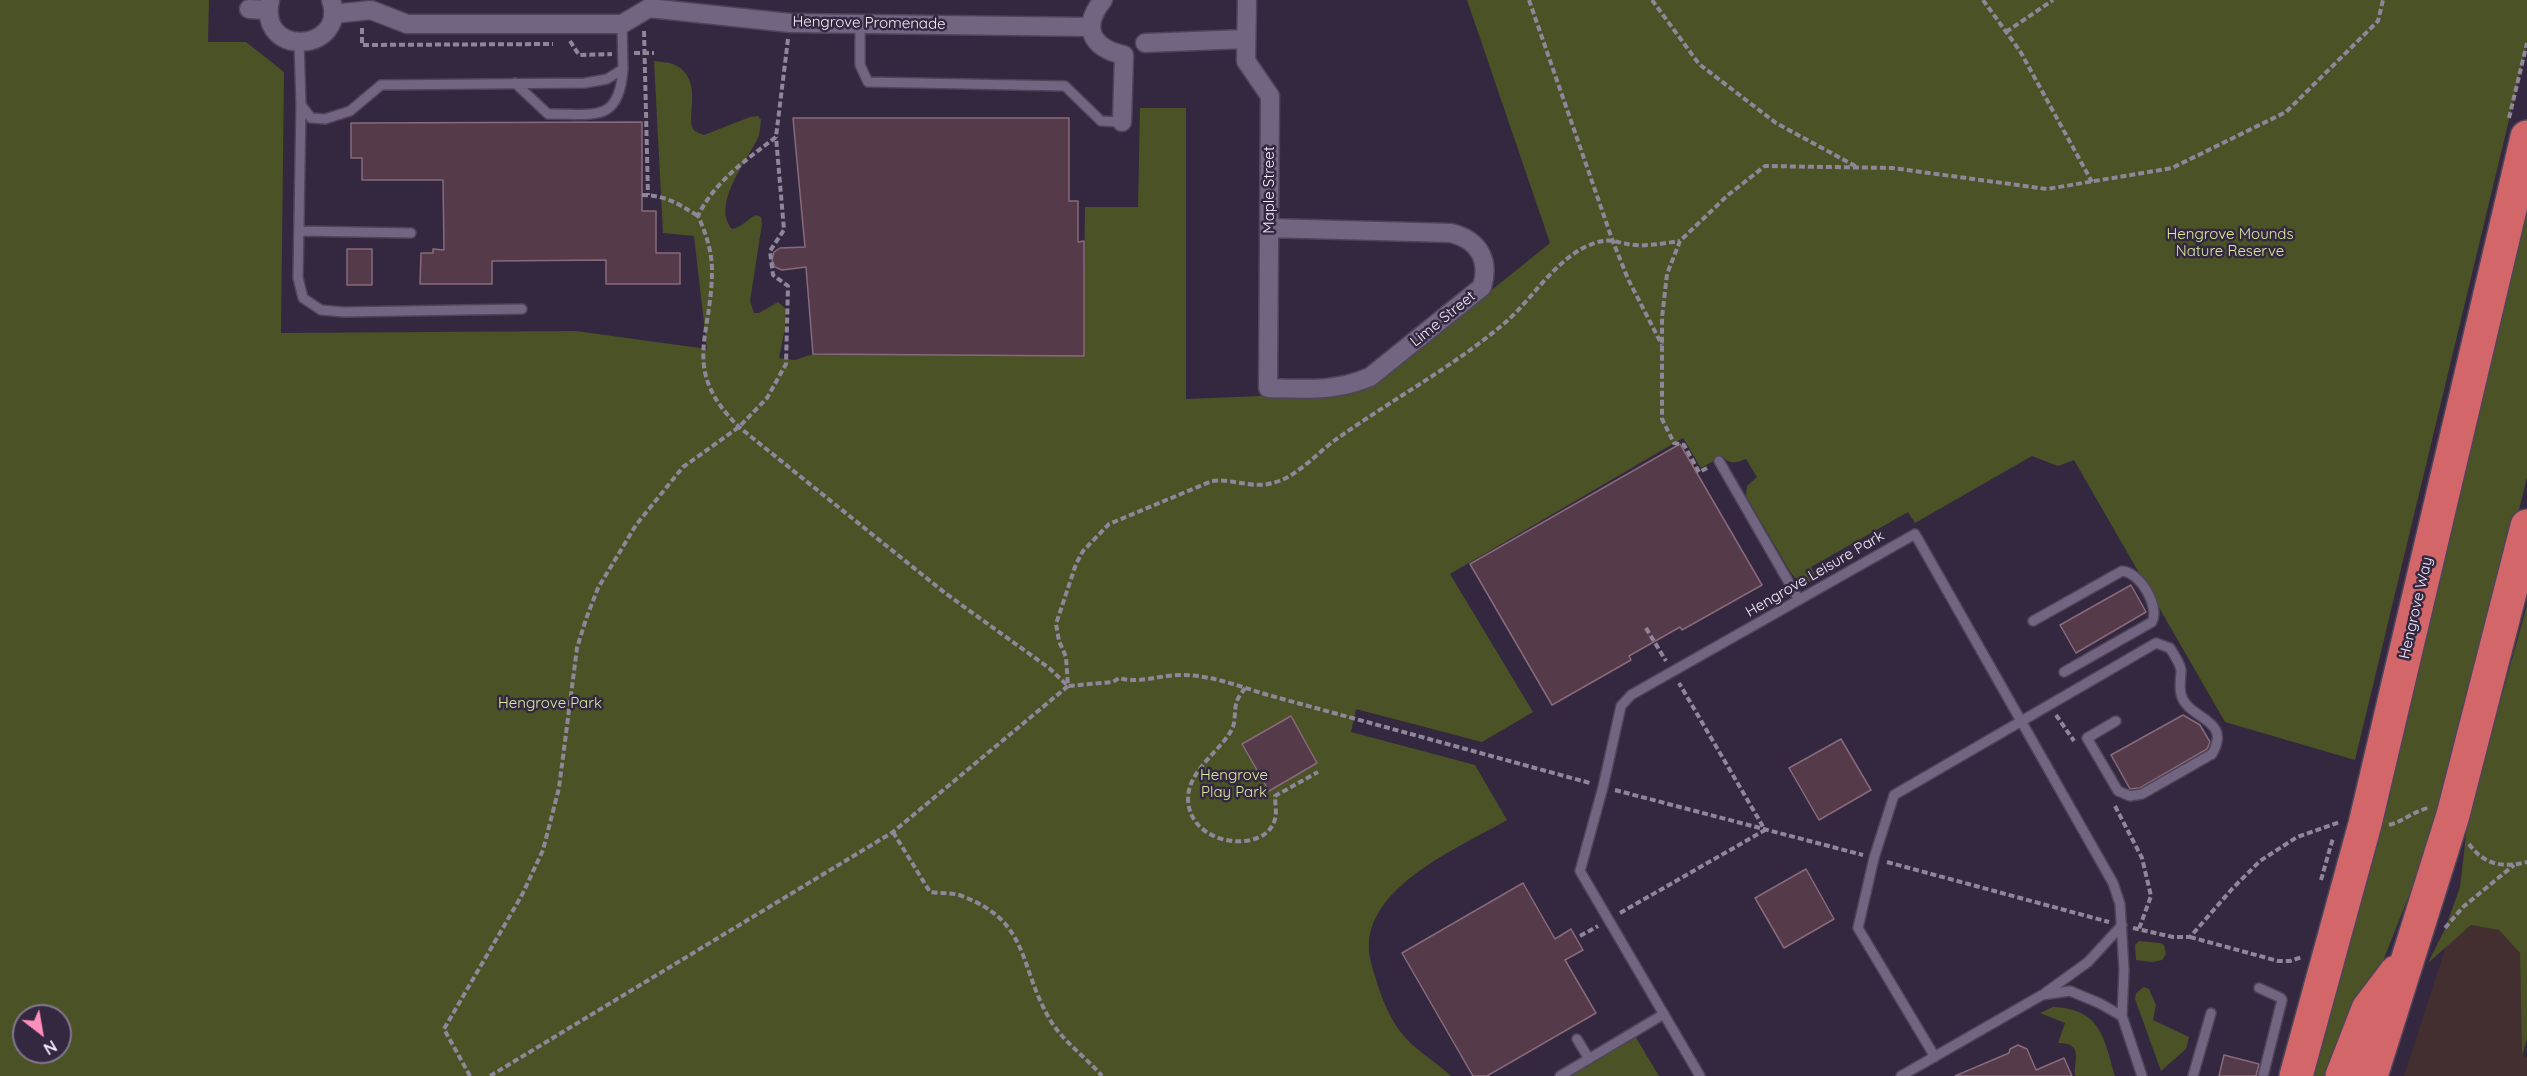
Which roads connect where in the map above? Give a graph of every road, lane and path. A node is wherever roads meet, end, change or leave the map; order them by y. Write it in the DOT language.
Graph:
graph roads {
  1 [pos="391,0"];
  2 [pos="633,0"];
  3 [pos="1103,0"];
  4 [pos="1247,0"];
  5 [pos="1529,0"];
  6 [pos="1652,0"];
  7 [pos="1983,0"];
  8 [pos="2053,0"];
  9 [pos="2383,0"];
  10 [pos="269,5"];
  11 [pos="332,7"];
  12 [pos="649,8"];
  13 [pos="725,8"];
  14 [pos="249,9"];
  15 [pos="371,10"];
  16 [pos="790,23"];
  17 [pos="860,23"];
  18 [pos="622,24"];
  19 [pos="1090,27"];
  20 [pos="2006,32"];
  21 [pos="1245,39"];
  22 [pos="299,43"];
  23 [pos="1144,43"];
  24 [pos="654,53"];
  25 [pos="623,69"];
  26 [pos="515,83"];
  27 [pos="301,105"];
  28 [pos="1122,122"];
  29 [pos="776,137"];
  30 [pos="2527,137"];
  31 [pos="1858,168"];
  32 [pos="2092,182"];
  33 [pos="642,195"];
  34 [pos="648,195"];
  35 [pos="698,216"];
  36 [pos="1269,228"];
  37 [pos="299,231"];
  38 [pos="411,232"];
  39 [pos="1612,239"];
  40 [pos="1680,241"];
  41 [pos="522,309"];
  42 [pos="1664,348"];
  43 [pos="1268,388"];
  44 [pos="739,427"];
  45 [pos="1719,461"];
  46 [pos="2527,526"];
  47 [pos="1798,600"];
  48 [pos="2033,621"];
  49 [pos="1646,628"];
  50 [pos="1049,668"];
  51 [pos="2064,672"];
  52 [pos="1672,673"];
  53 [pos="1245,688"];
  54 [pos="2050,704"];
  55 [pos="2022,721"];
  56 [pos="2116,721"];
  57 [pos="2080,751"];
  58 [pos="1318,772"];
  59 [pos="2110,798"];
  60 [pos="2365,824"];
  61 [pos="2459,827"];
  62 [pos="893,831"];
  63 [pos="2527,862"];
  64 [pos="2514,865"];
  65 [pos="1608,920"];
  66 [pos="2122,926"];
  67 [pos="2445,929"];
  68 [pos="2139,930"];
  69 [pos="1580,936"];
  70 [pos="2190,937"];
  71 [pos="2173,938"];
  72 [pos="2411,951"];
  73 [pos="2303,956"];
  74 [pos="2259,988"];
  75 [pos="2042,995"];
  76 [pos="2211,1013"];
  77 [pos="1664,1014"];
  78 [pos="2122,1016"];
  79 [pos="1577,1039"];
  80 [pos="1935,1057"];
  81 [pos="1589,1059"];
  82 [pos="470,1076"];
  83 [pos="490,1076"];
  84 [pos="1101,1076"];
  85 [pos="1560,1076"];
  86 [pos="1700,1076"];
  87 [pos="1901,1076"];
  88 [pos="2142,1076"];
  89 [pos="2193,1076"];
  90 [pos="2263,1076"];
  91 [pos="2296,1076"];
  92 [pos="2342,1076"];
  93 [pos="2371,1076"];
  1 -- 15 [label="street"];
  2 -- 12 [label="street, Hengrove Promenade"];
  3 -- 19 [label="street"];
  4 -- 21 [label="street, Maple Street"];
  5 -- 39 [label="path"];
  6 -- 31 [label="path"];
  7 -- 20 [label="path"];
  8 -- 20 [label="path"];
  9 -- 32 [label="path"];
  10 -- 14 [label="street"];
  10 -- 22 [label="street"];
  11 -- 15 [label="street"];
  11 -- 22 [label="street"];
  12 -- 13 [label="street, Hengrove Promenade"];
  12 -- 18 [label="street"];
  13 -- 16 [label="street, Hengrove Promenade"];
  15 -- 18 [label="street"];
  16 -- 17 [label="street, Hengrove Promenade"];
  16 -- 29 [label="path"];
  17 -- 19 [label="street, Hengrove Promenade"];
  17 -- 28 [label="lane"];
  18 -- 25 [label="lane"];
  19 -- 28 [label="street"];
  20 -- 32 [label="path"];
  21 -- 23 [label="street"];
  21 -- 36 [label="street, Maple Street"];
  22 -- 27 [label="lane"];
  24 -- 34 [label="path"];
  25 -- 26 [label="lane"];
  25 -- 26 [label="lane"];
  26 -- 27 [label="lane"];
  27 -- 37 [label="lane"];
  29 -- 35 [label="path"];
  29 -- 44 [label="path"];
  30 -- 60 [label="highway, Hengrove Way"];
  31 -- 32 [label="path"];
  31 -- 40 [label="path"];
  33 -- 34 [label="path"];
  34 -- 35 [label="path"];
  35 -- 44 [label="path"];
  36 -- 43 [label="street, Maple Street"];
  36 -- 43 [label="street, Lime Street"];
  37 -- 38 [label="lane"];
  37 -- 41 [label="lane"];
  39 -- 40 [label="path"];
  39 -- 42 [label="path"];
  39 -- 62 [label="path"];
  40 -- 42 [label="path"];
  42 -- 45 [label="path"];
  44 -- 50 [label="path"];
  44 -- 82 [label="path"];
  45 -- 47 [label="lane"];
  46 -- 61 [label="highway"];
  47 -- 52 [label="lane, Hengrove Leisure Park"];
  47 -- 55 [label="lane, Hengrove Leisure Park"];
  48 -- 51 [label="lane"];
  49 -- 52 [label="path"];
  52 -- 65 [label="lane, Hengrove Leisure Park"];
  52 -- 65 [label="path"];
  53 -- 58 [label="path"];
  54 -- 55 [label="lane"];
  54 -- 56 [label="lane"];
  54 -- 57 [label="path"];
  55 -- 66 [label="lane, Hengrove Leisure Park"];
  55 -- 80 [label="lane"];
  59 -- 68 [label="path"];
  60 -- 61 [label="path"];
  60 -- 70 [label="path"];
  60 -- 91 [label="highway, Hengrove Way"];
  61 -- 64 [label="path"];
  61 -- 72 [label="highway"];
  62 -- 83 [label="path"];
  62 -- 84 [label="path"];
  63 -- 64 [label="path"];
  64 -- 67 [label="path"];
  65 -- 69 [label="path"];
  65 -- 77 [label="lane, Hengrove Leisure Park"];
  66 -- 75 [label="lane"];
  66 -- 78 [label="lane, Hengrove Leisure Park"];
  70 -- 71 [label="path"];
  70 -- 73 [label="path"];
  72 -- 92 [label="highway"];
  72 -- 93 [label="highway"];
  74 -- 90 [label="lane"];
  75 -- 78 [label="lane"];
  75 -- 80 [label="lane"];
  76 -- 89 [label="lane"];
  77 -- 81 [label="lane"];
  77 -- 86 [label="lane, Hengrove Leisure Park"];
  78 -- 88 [label="lane, Hengrove Leisure Park"];
  79 -- 81 [label="lane"];
  80 -- 87 [label="lane"];
  81 -- 85 [label="lane"];
}
